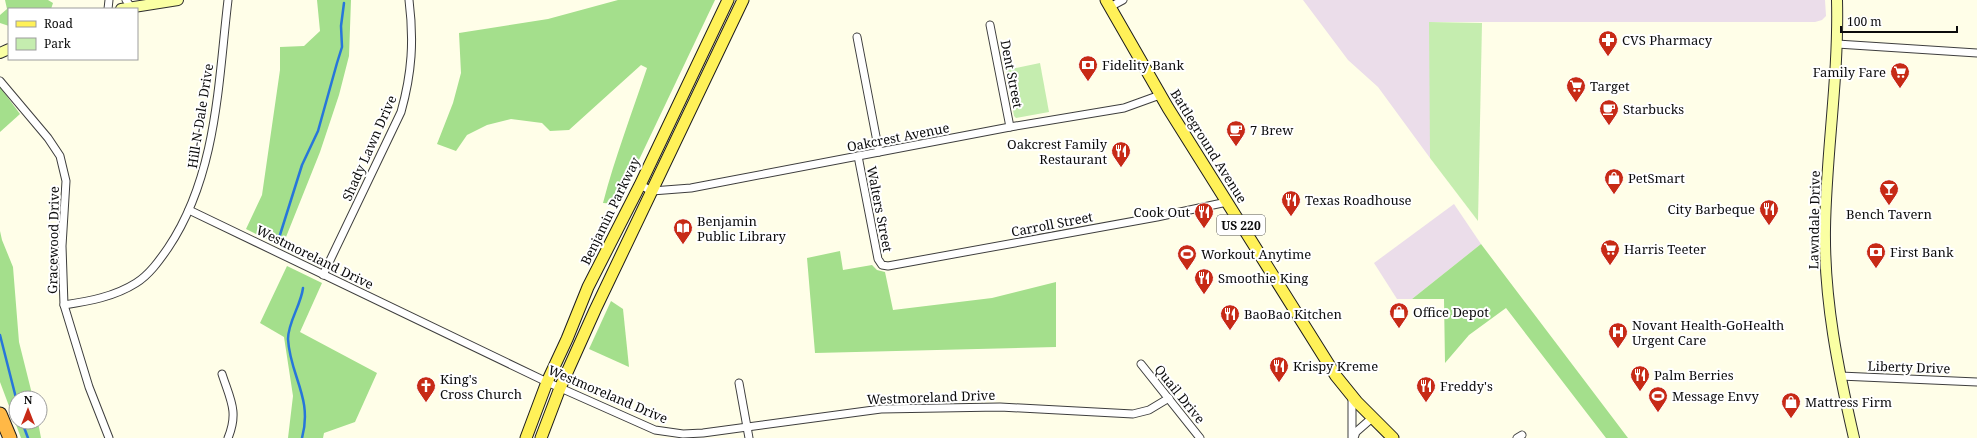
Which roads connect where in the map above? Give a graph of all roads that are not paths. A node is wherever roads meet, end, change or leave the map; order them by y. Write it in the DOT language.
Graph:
graph roads {
  1 [pos="178,0"];
  2 [pos="228,0"];
  3 [pos="409,0"];
  4 [pos="728,0"];
  5 [pos="742,0"];
  6 [pos="1123,0"];
  7 [pos="1837,0"];
  8 [pos="1108,4"];
  9 [pos="126,5"];
  10 [pos="990,25"];
  11 [pos="857,37"];
  12 [pos="1837,44"];
  13 [pos="1977,53"];
  14 [pos="0,81"];
  15 [pos="1160,95"];
  16 [pos="1010,127"];
  17 [pos="879,152"];
  18 [pos="858,156"];
  19 [pos="640,185"];
  20 [pos="652,192"];
  21 [pos="1227,202"];
  22 [pos="189,210"];
  23 [pos="882,265"];
  24 [pos="324,275"];
  25 [pos="64,306"];
  26 [pos="1141,364"];
  27 [pos="222,374"];
  28 [pos="1840,376"];
  29 [pos="547,382"];
  30 [pos="1977,382"];
  31 [pos="739,383"];
  32 [pos="560,388"];
  33 [pos="1352,396"];
  34 [pos="1169,398"];
  35 [pos="0,414"];
  36 [pos="1372,418"];
  37 [pos="747,426"];
  38 [pos="10,438"];
  39 [pos="109,438"];
  40 [pos="228,438"];
  41 [pos="526,438"];
  42 [pos="541,438"];
  43 [pos="749,438"];
  44 [pos="1200,438"];
  45 [pos="1353,438"];
  46 [pos="1393,438"];
  47 [pos="1854,438"];
  1 -- 9 [label="main road"];
  2 -- 22 [label="street, Hill-N-Dale Drive"];
  3 -- 24 [label="street, Shady Lawn Drive"];
  4 -- 19 [label="main road, Benjamin Parkway"];
  5 -- 20 [label="main road"];
  6 -- 8 [label="street"];
  7 -- 12 [label="main road, Lawndale Drive"];
  8 -- 15 [label="main road, Battleground Avenue / US 220"];
  10 -- 16 [label="street, Dent Street"];
  11 -- 17 [label="street, Walters Street"];
  12 -- 13 [label="street"];
  12 -- 28 [label="main road, Lawndale Drive"];
  14 -- 25 [label="street, Gracewood Drive"];
  15 -- 16 [label="street, Oakcrest Avenue"];
  15 -- 21 [label="main road, Battleground Avenue / US 220"];
  16 -- 17 [label="street, Oakcrest Avenue"];
  17 -- 18 [label="street, Oakcrest Avenue"];
  18 -- 20 [label="street, Oakcrest Avenue"];
  18 -- 23 [label="street, Walters Street"];
  19 -- 20 [label="street"];
  19 -- 29 [label="main road, Benjamin Parkway"];
  20 -- 32 [label="main road"];
  21 -- 23 [label="street, Carroll Street"];
  21 -- 33 [label="main road, Battleground Avenue / US 220"];
  22 -- 24 [label="street, Westmoreland Drive"];
  22 -- 25 [label="street, Hill-N-Dale Drive"];
  24 -- 29 [label="street, Westmoreland Drive"];
  25 -- 39 [label="street, Gracewood Drive"];
  26 -- 34 [label="street, Quail Drive"];
  27 -- 40 [label="street"];
  28 -- 30 [label="street, Liberty Drive"];
  28 -- 47 [label="main road, Lawndale Drive"];
  29 -- 32 [label="street, Westmoreland Drive"];
  29 -- 41 [label="main road, Benjamin Parkway"];
  31 -- 37 [label="street"];
  32 -- 37 [label="street, Westmoreland Drive"];
  32 -- 42 [label="main road"];
  33 -- 36 [label="main road, Battleground Avenue / US 220"];
  33 -- 45 [label="street"];
  34 -- 37 [label="street, Westmoreland Drive"];
  34 -- 44 [label="street, Quail Drive"];
  35 -- 38 [label="highway"];
  36 -- 45 [label="street"];
  36 -- 46 [label="main road, Battleground Avenue / US 220"];
  37 -- 43 [label="street"];
}
